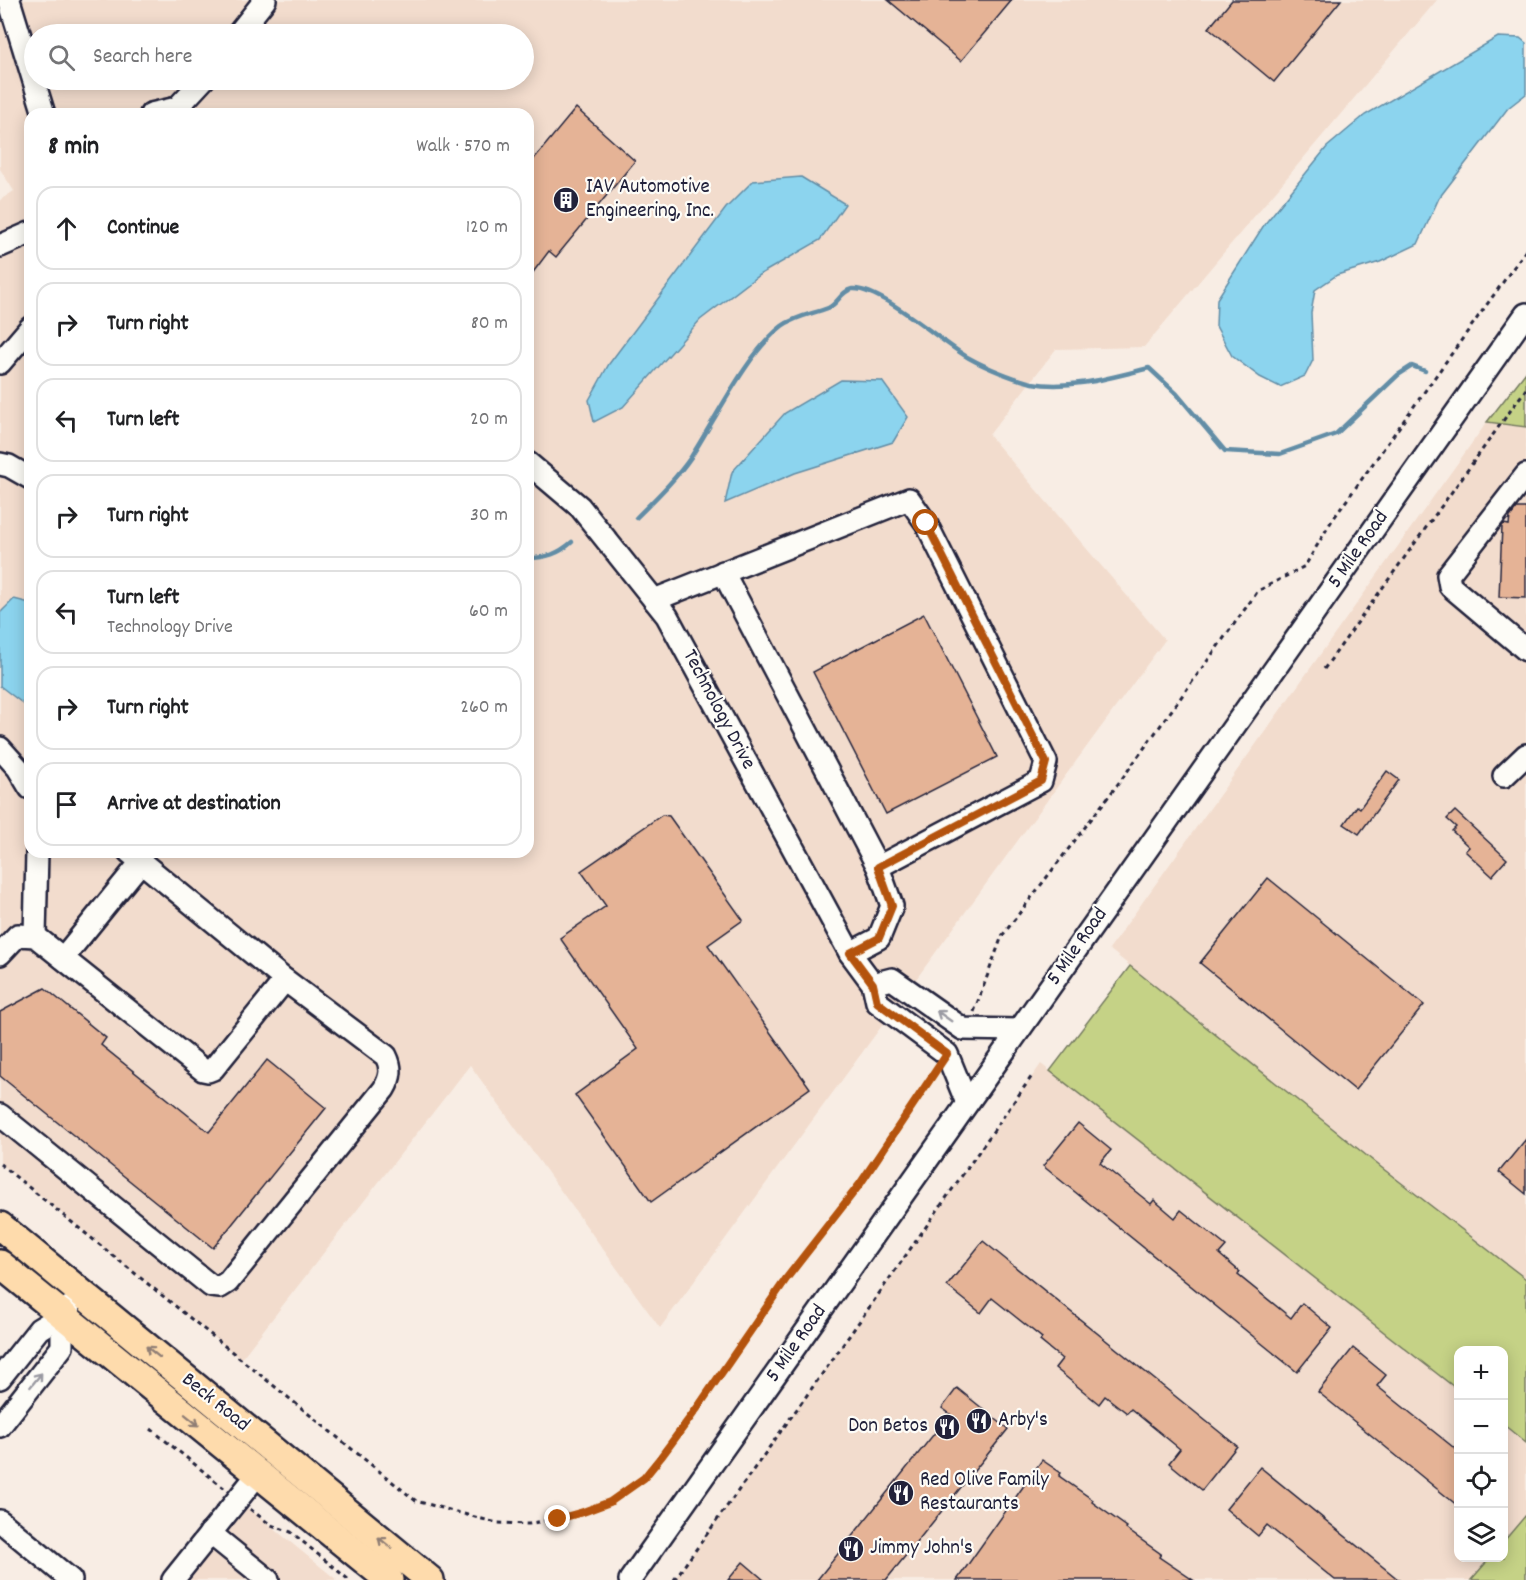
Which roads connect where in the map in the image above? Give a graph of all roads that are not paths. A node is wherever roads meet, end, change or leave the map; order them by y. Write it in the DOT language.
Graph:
graph roads {
  1 [pos="9,0"];
  2 [pos="265,0"];
  3 [pos="246,24"];
  4 [pos="24,49"];
  5 [pos="37,90"];
  6 [pos="193,90"];
  7 [pos="42,108"];
  8 [pos="177,108"];
  9 [pos="24,236"];
  10 [pos="0,246"];
  11 [pos="1526,314"];
  12 [pos="24,335"];
  13 [pos="0,363"];
  14 [pos="0,464"];
  15 [pos="534,468"];
  16 [pos="24,475"];
  17 [pos="1526,475"];
  18 [pos="723,572"];
  19 [pos="654,600"];
  20 [pos="1526,650"];
  21 [pos="0,748"];
  22 [pos="1526,755"];
  23 [pos="1504,776"];
  24 [pos="24,778"];
  25 [pos="37,858"];
  26 [pos="134,858"];
  27 [pos="136,858"];
  28 [pos="878,867"];
  29 [pos="34,936"];
  30 [pos="850,953"];
  31 [pos="0,954"];
  32 [pos="63,958"];
  33 [pos="285,980"];
  34 [pos="873,984"];
  35 [pos="1019,1030"];
  36 [pos="967,1103"];
  37 [pos="0,1115"];
  38 [pos="0,1226"];
  39 [pos="0,1264"];
  40 [pos="80,1293"];
  41 [pos="62,1315"];
  42 [pos="0,1378"];
  43 [pos="0,1426"];
  44 [pos="258,1474"];
  45 [pos="0,1521"];
  46 [pos="210,1533"];
  47 [pos="71,1580"];
  48 [pos="173,1580"];
  49 [pos="268,1580"];
  50 [pos="389,1580"];
  51 [pos="430,1580"];
  52 [pos="630,1580"];
  1 -- 4 [label="street"];
  2 -- 3 [label="street"];
  5 -- 7 [label="street"];
  6 -- 8 [label="street"];
  9 -- 10 [label="street"];
  11 -- 35 [label="street, 5 Mile Road"];
  12 -- 13 [label="street"];
  14 -- 16 [label="street"];
  15 -- 19 [label="street, Technology Drive"];
  17 -- 20 [label="street"];
  18 -- 19 [label="street"];
  18 -- 28 [label="street"];
  18 -- 28 [label="street"];
  19 -- 30 [label="street, Technology Drive"];
  21 -- 24 [label="street"];
  22 -- 23 [label="street"];
  25 -- 29 [label="street"];
  26 -- 32 [label="street"];
  27 -- 33 [label="street"];
  28 -- 30 [label="street"];
  29 -- 31 [label="street"];
  29 -- 32 [label="street"];
  30 -- 34 [label="street, Technology Drive"];
  32 -- 33 [label="street"];
  33 -- 37 [label="street"];
  35 -- 34 [label="street, one-way"];
  34 -- 36 [label="street, Technology Drive"];
  35 -- 36 [label="street, 5 Mile Road"];
  36 -- 52 [label="street, 5 Mile Road"];
  38 -- 40 [label="main road, Beck Road"];
  39 -- 41 [label="main road, Beck Road"];
  40 -- 41 [label="street"];
  51 -- 40 [label="main road, Beck Road, one-way"];
  41 -- 42 [label="street"];
  43 -- 41 [label="street, one-way"];
  41 -- 44 [label="main road, Beck Road, one-way"];
  44 -- 46 [label="street"];
  44 -- 50 [label="main road, Beck Road"];
  45 -- 47 [label="street"];
  46 -- 48 [label="street"];
  46 -- 49 [label="street"];
}
